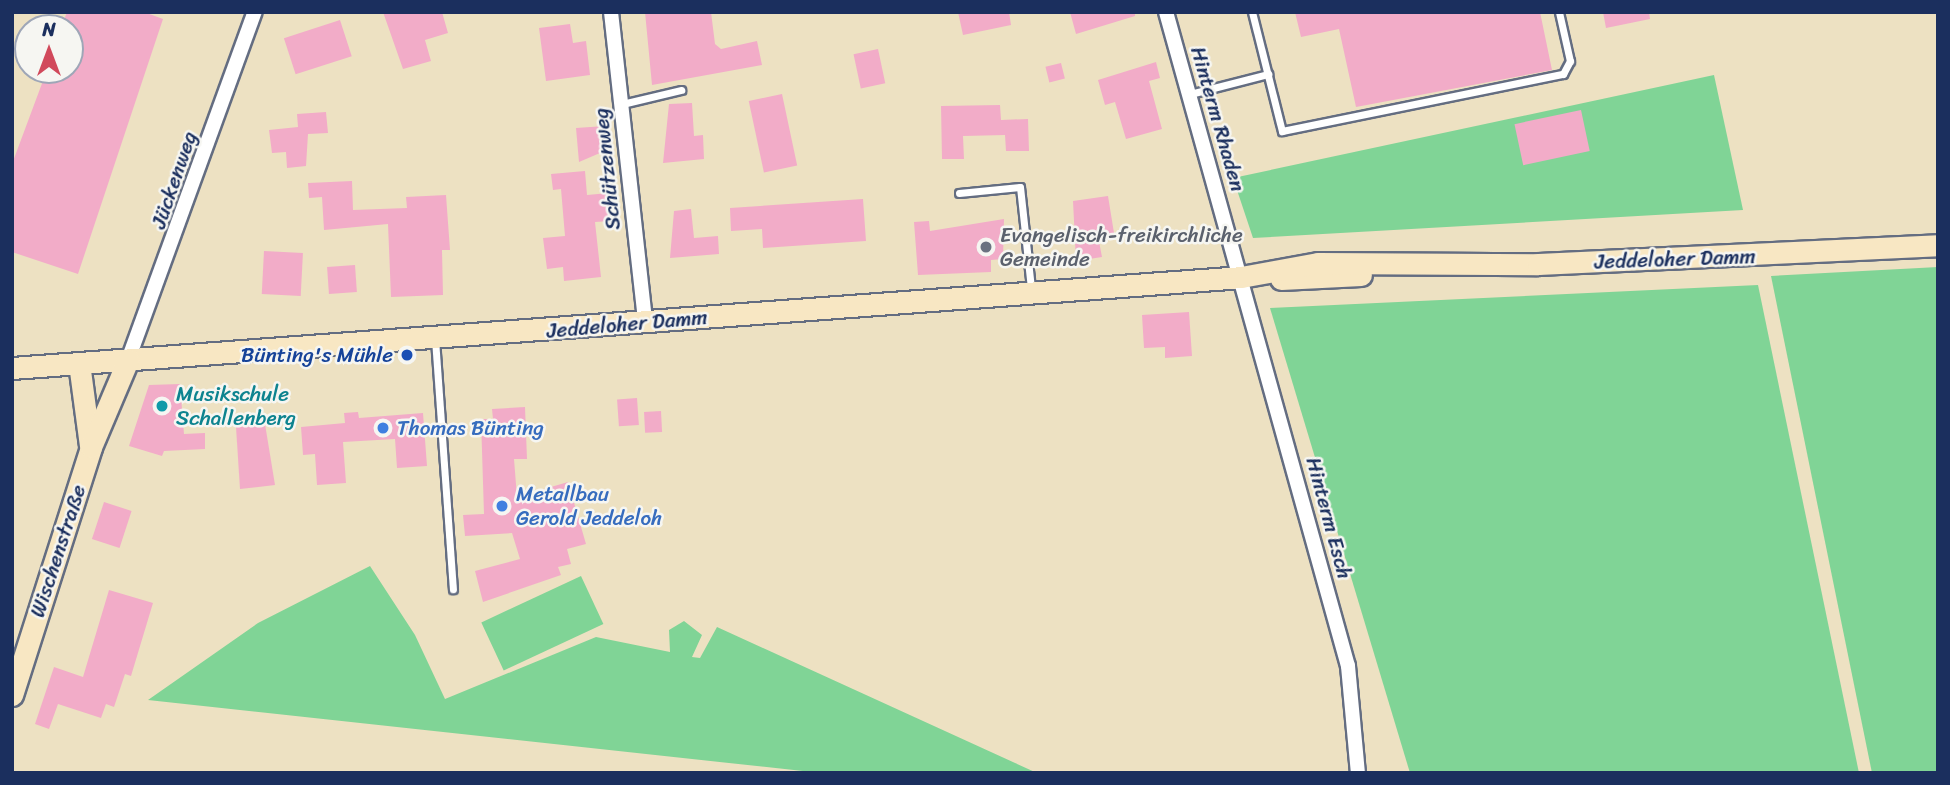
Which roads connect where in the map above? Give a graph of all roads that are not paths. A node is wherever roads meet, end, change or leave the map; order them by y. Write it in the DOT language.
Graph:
graph roads {
  1 [pos="255,12"];
  2 [pos="611,12"];
  3 [pos="1166,12"];
  4 [pos="1252,12"];
  5 [pos="1559,12"];
  6 [pos="1268,74"];
  7 [pos="681,90"];
  8 [pos="1189,94"];
  9 [pos="621,104"];
  10 [pos="959,193"];
  11 [pos="1938,245"];
  12 [pos="1241,277"];
  13 [pos="1031,293"];
  14 [pos="645,322"];
  15 [pos="435,339"];
  16 [pos="128,360"];
  17 [pos="79,363"];
  18 [pos="12,368"];
  19 [pos="91,447"];
  20 [pos="453,589"];
  21 [pos="12,695"];
  22 [pos="1358,773"];
  1 -- 16 [label="street, Jückenweg"];
  2 -- 9 [label="street, Schützenweg"];
  3 -- 8 [label="street, Hinterm Rhaden"];
  4 -- 6 [label="lane"];
  5 -- 6 [label="lane"];
  6 -- 8 [label="lane"];
  7 -- 9 [label="lane"];
  8 -- 12 [label="street, Hinterm Rhaden"];
  9 -- 14 [label="street, Schützenweg"];
  10 -- 13 [label="lane"];
  11 -- 12 [label="main road, Jeddeloher Damm"];
  12 -- 13 [label="main road, Jeddeloher Damm"];
  12 -- 22 [label="street, Hinterm Esch"];
  13 -- 14 [label="main road, Jeddeloher Damm"];
  14 -- 15 [label="main road, Jeddeloher Damm"];
  15 -- 16 [label="main road, Jeddeloher Damm"];
  15 -- 20 [label="lane"];
  16 -- 17 [label="main road, Jeddeloher Damm"];
  16 -- 19 [label="main road, Wischenstraße"];
  17 -- 18 [label="main road, Jeddeloher Damm"];
  17 -- 19 [label="main road, Wischenstraße"];
  19 -- 21 [label="main road, Wischenstraße"];
}
